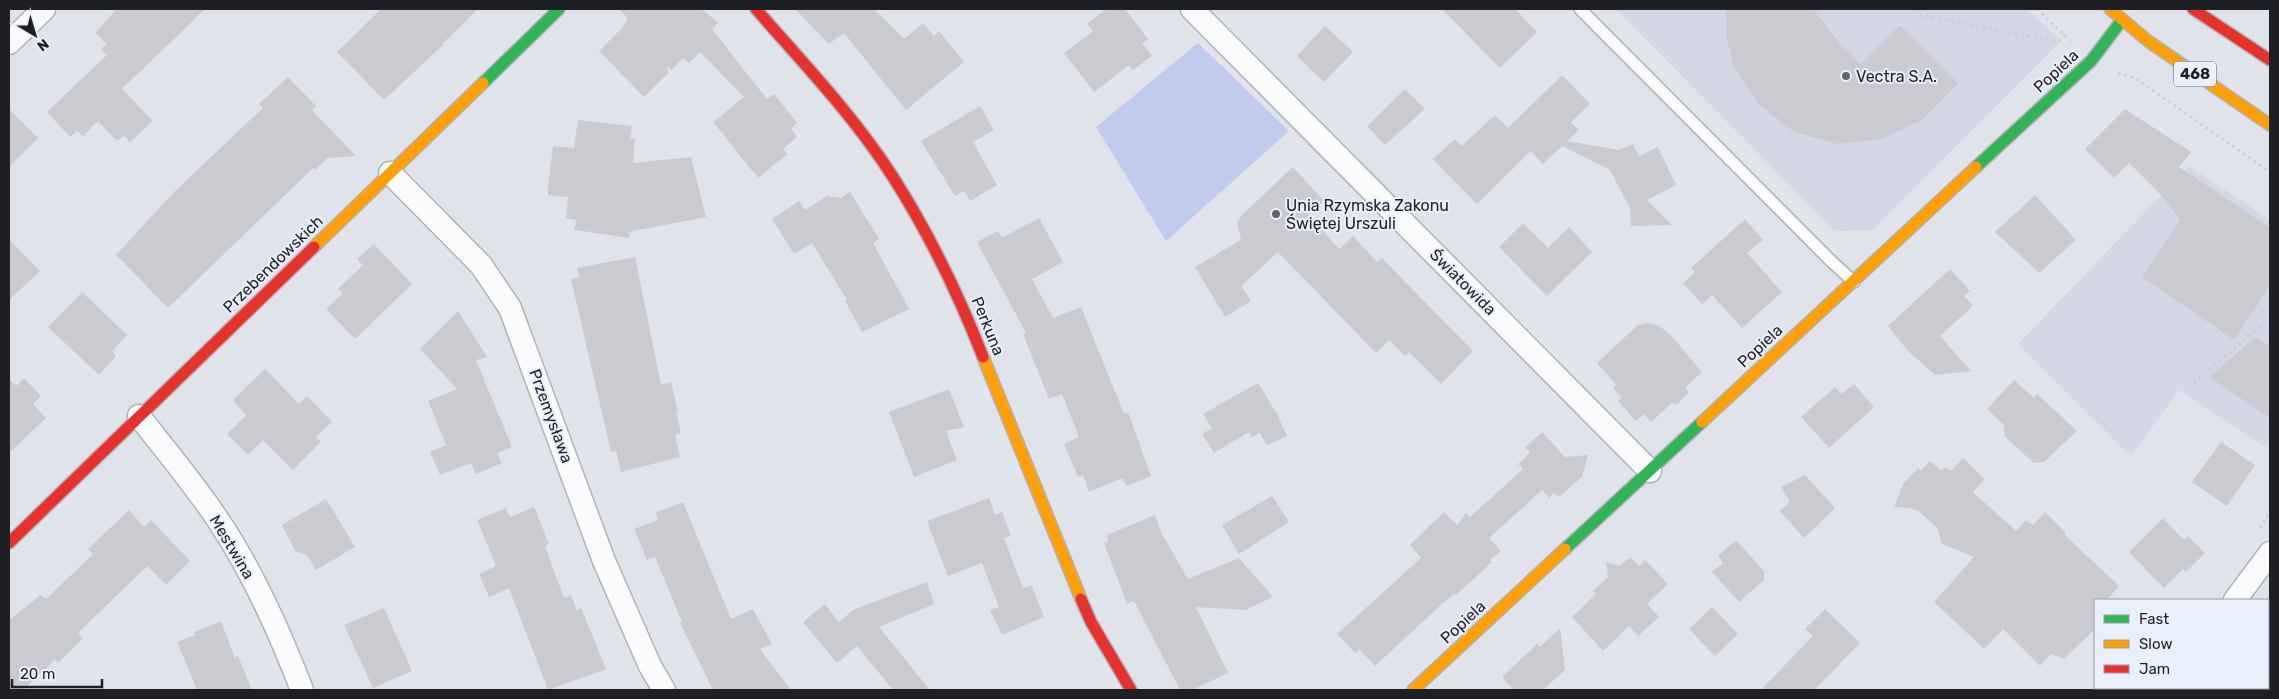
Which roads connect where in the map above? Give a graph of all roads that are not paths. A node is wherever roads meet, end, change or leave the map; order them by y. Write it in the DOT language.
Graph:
graph roads {
  1 [pos="44,9"];
  2 [pos="559,9"];
  3 [pos="756,9"];
  4 [pos="1192,9"];
  5 [pos="1580,9"];
  6 [pos="2110,9"];
  7 [pos="2193,9"];
  8 [pos="2122,20"];
  9 [pos="9,43"];
  10 [pos="2270,60"];
  11 [pos="2270,125"];
  12 [pos="390,173"];
  13 [pos="1854,282"];
  14 [pos="139,416"];
  15 [pos="1650,471"];
  16 [pos="9,543"];
  17 [pos="2270,553"];
  18 [pos="2237,599"];
  19 [pos="302,690"];
  20 [pos="664,690"];
  21 [pos="1131,690"];
  22 [pos="1413,690"];
  1 -- 9 [label="street"];
  2 -- 12 [label="street, Przebendowskich"];
  3 -- 21 [label="street, Perkuna"];
  4 -- 15 [label="street, Światowida"];
  5 -- 13 [label="lane"];
  6 -- 8 [label="street, 468"];
  7 -- 10 [label="street"];
  8 -- 11 [label="street, 468"];
  8 -- 13 [label="street, Popiela"];
  12 -- 14 [label="street, Przebendowskich"];
  12 -- 20 [label="street, Przemysława"];
  13 -- 15 [label="street, Popiela"];
  14 -- 16 [label="street, Przebendowskich"];
  14 -- 19 [label="street, Mestwina"];
  15 -- 22 [label="street, Popiela"];
  17 -- 18 [label="street"];
}
